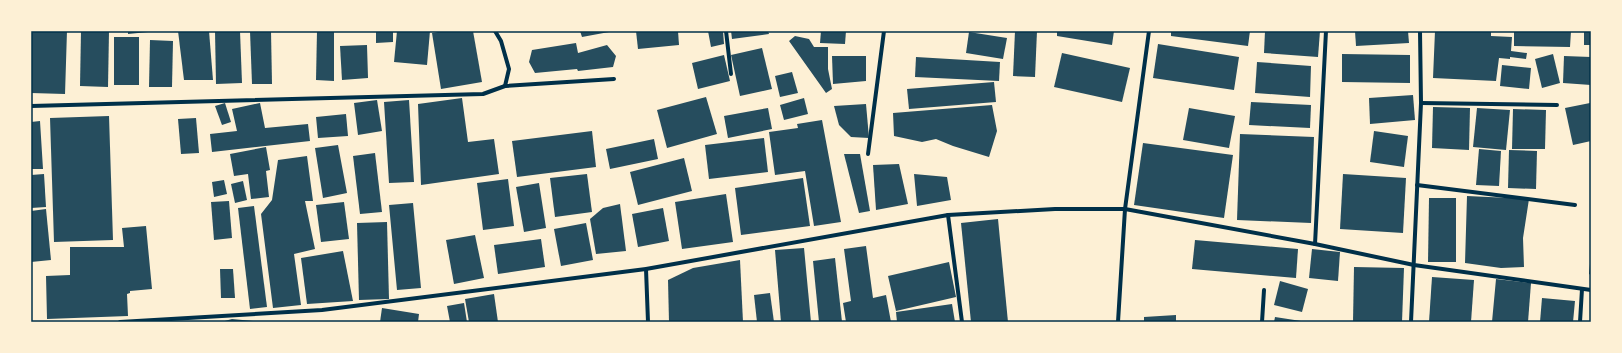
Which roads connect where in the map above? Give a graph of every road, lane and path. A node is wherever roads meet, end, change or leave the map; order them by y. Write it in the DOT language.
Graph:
graph roads {
  1 [pos="495,31"];
  2 [pos="726,31"];
  3 [pos="884,31"];
  4 [pos="1149,31"];
  5 [pos="1326,31"];
  6 [pos="1420,31"];
  7 [pos="731,74"];
  8 [pos="614,79"];
  9 [pos="505,86"];
  10 [pos="1421,103"];
  11 [pos="1557,104"];
  12 [pos="31,106"];
  13 [pos="868,154"];
  14 [pos="1417,185"];
  15 [pos="1575,204"];
  16 [pos="1125,209"];
  17 [pos="948,215"];
  18 [pos="1316,244"];
  19 [pos="1414,266"];
  20 [pos="646,269"];
  21 [pos="1582,289"];
  22 [pos="1264,290"];
  23 [pos="1591,290"];
  24 [pos="120,322"];
  25 [pos="648,322"];
  26 [pos="962,322"];
  27 [pos="1118,322"];
  28 [pos="1262,322"];
  29 [pos="1411,322"];
  30 [pos="1580,322"];
  1 -- 9 [label="street"];
  2 -- 7 [label="street"];
  3 -- 13 [label="street"];
  4 -- 16 [label="street"];
  5 -- 18 [label="street"];
  6 -- 10 [label="street"];
  8 -- 9 [label="street"];
  9 -- 12 [label="street"];
  10 -- 11 [label="street"];
  10 -- 14 [label="street"];
  14 -- 15 [label="street"];
  14 -- 19 [label="street"];
  16 -- 17 [label="street"];
  16 -- 18 [label="street"];
  16 -- 27 [label="street"];
  17 -- 20 [label="street"];
  17 -- 26 [label="street"];
  18 -- 19 [label="street"];
  19 -- 21 [label="street"];
  19 -- 29 [label="street"];
  20 -- 24 [label="street"];
  20 -- 25 [label="street"];
  21 -- 23 [label="street"];
  21 -- 30 [label="street"];
  22 -- 28 [label="street"];
}
